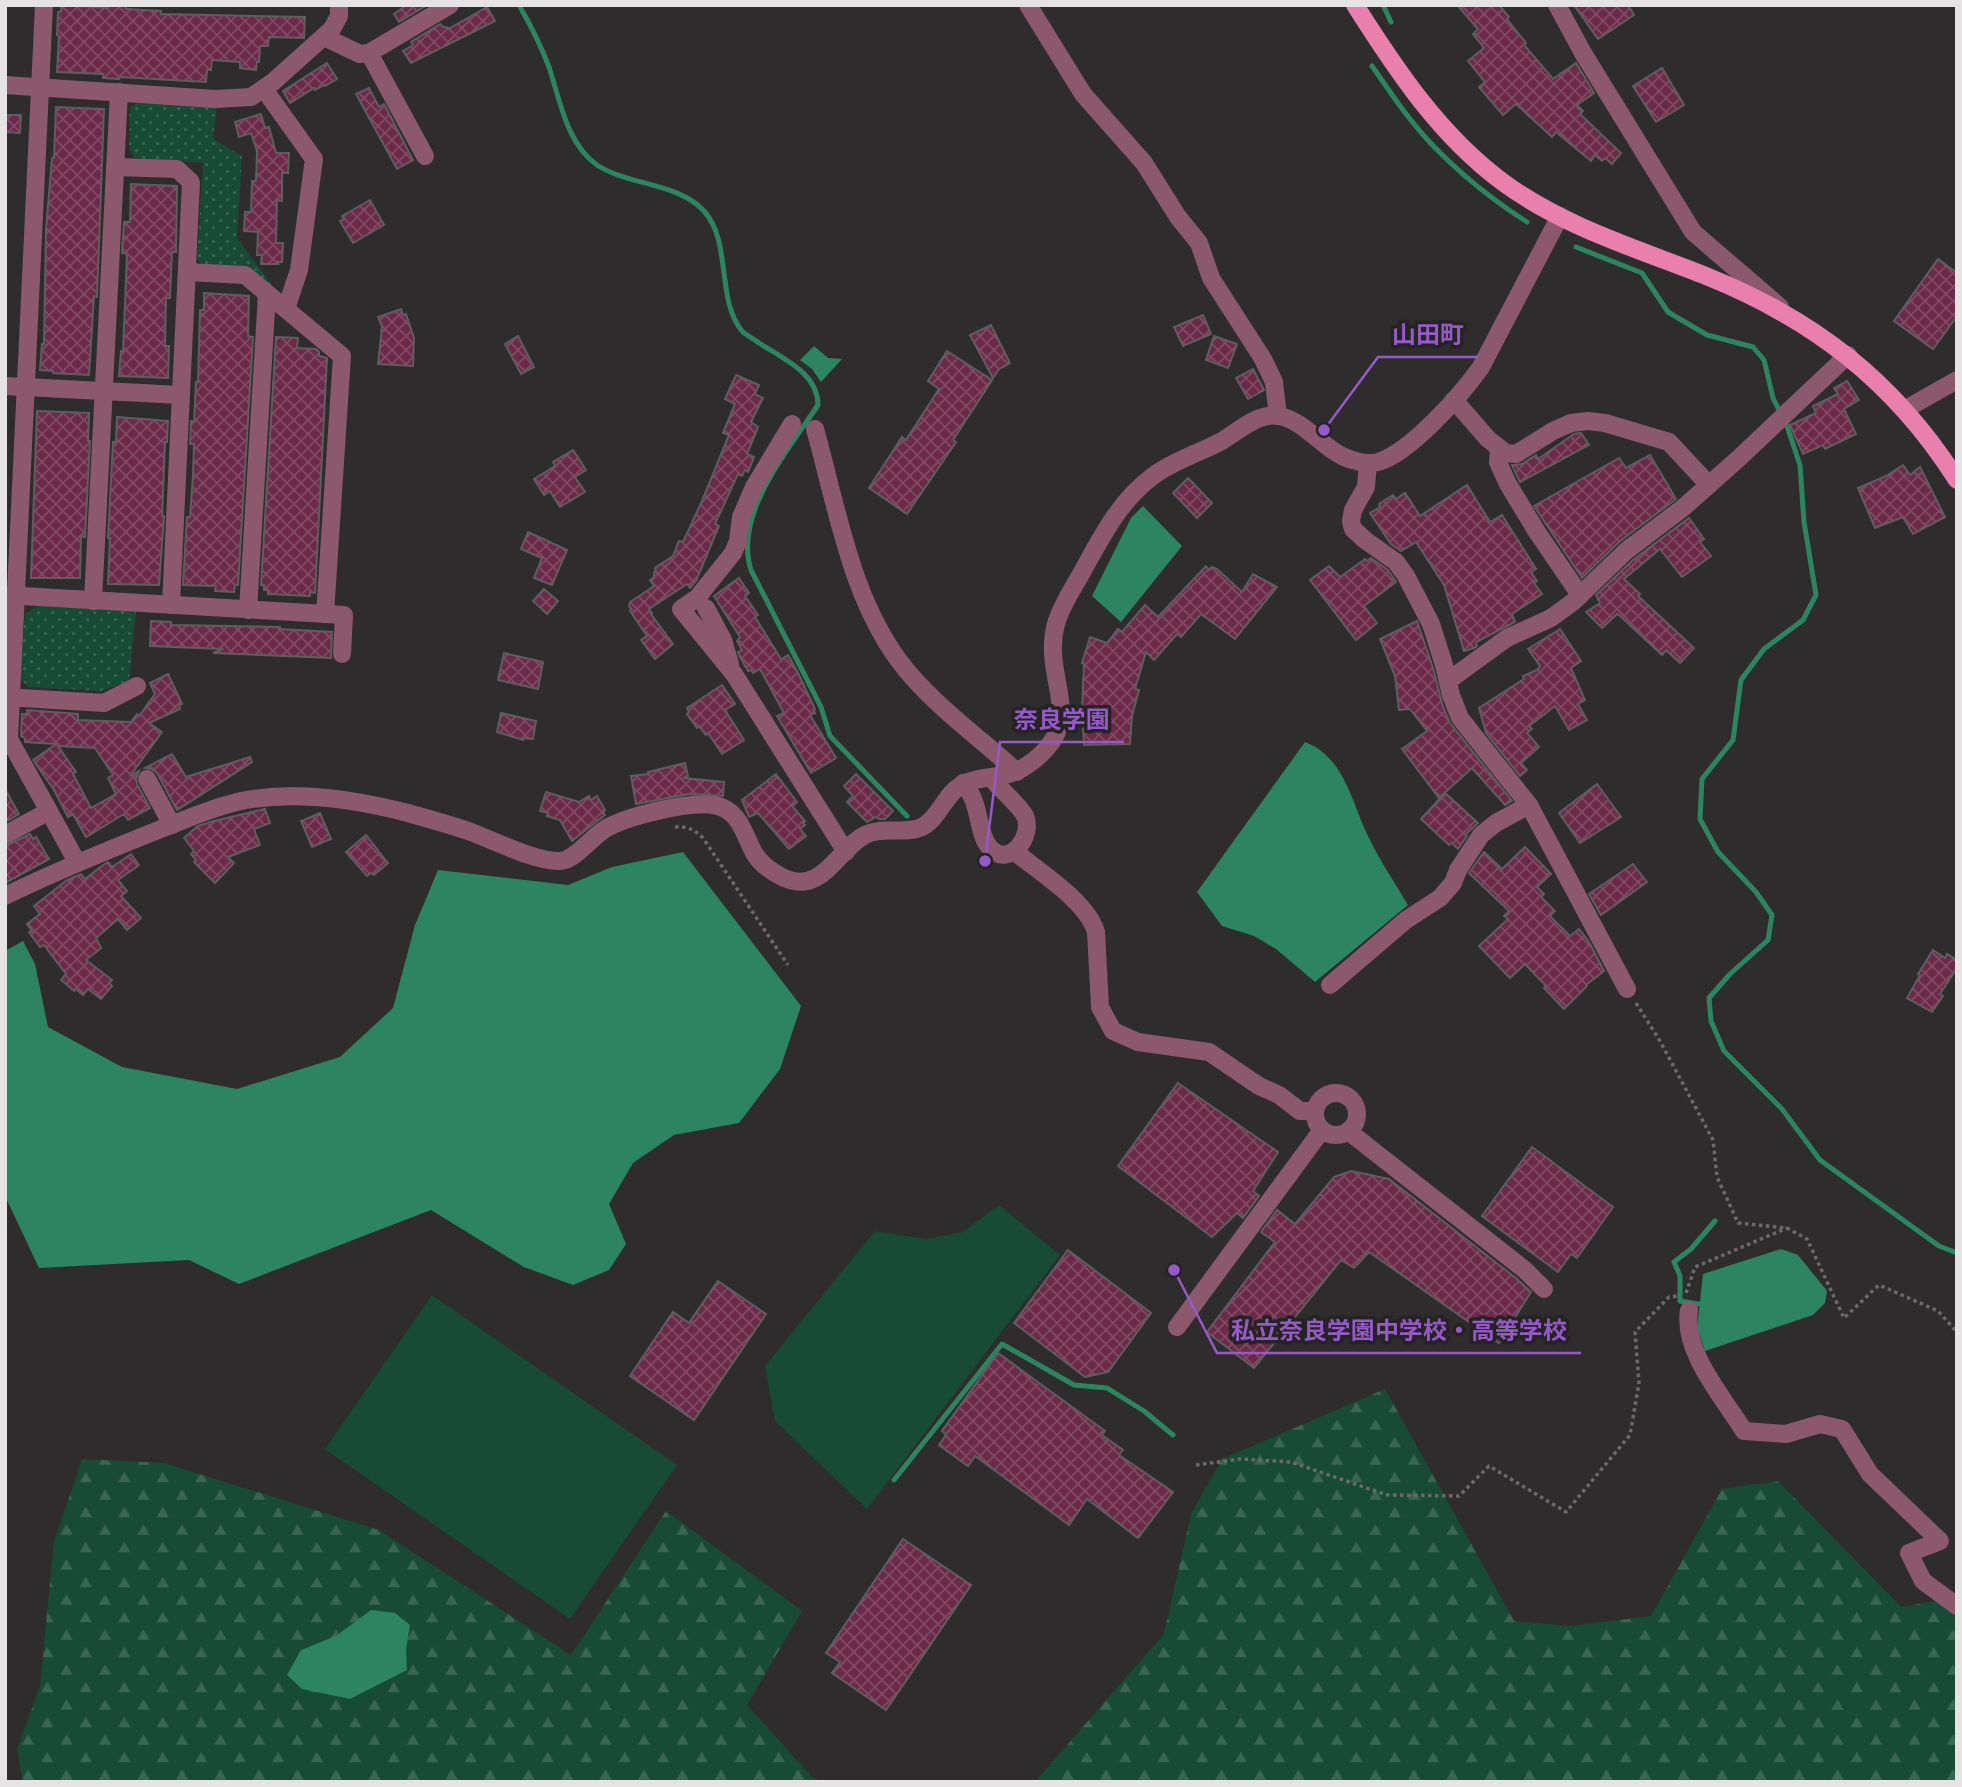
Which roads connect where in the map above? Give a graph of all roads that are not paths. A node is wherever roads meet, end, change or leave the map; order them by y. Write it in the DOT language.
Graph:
graph roads {
  1 [pos="44,5"];
  2 [pos="339,5"];
  3 [pos="450,5"];
  4 [pos="1028,5"];
  5 [pos="1355,5"];
  6 [pos="1557,5"];
  7 [pos="324,37"];
  8 [pos="369,53"];
  9 [pos="5,85"];
  10 [pos="40,87"];
  11 [pos="264,89"];
  12 [pos="118,92"];
  13 [pos="425,156"];
  14 [pos="115,167"];
  15 [pos="1560,216"];
  16 [pos="187,272"];
  17 [pos="267,293"];
  18 [pos="286,309"];
  19 [pos="1797,320"];
  20 [pos="1848,355"];
  21 [pos="1957,380"];
  22 [pos="5,386"];
  23 [pos="26,387"];
  24 [pos="103,391"];
  25 [pos="181,395"];
  26 [pos="1454,400"];
  27 [pos="1904,410"];
  28 [pos="1278,416"];
  29 [pos="792,424"];
  30 [pos="815,429"];
  31 [pos="1499,450"];
  32 [pos="1368,463"];
  33 [pos="1957,480"];
  34 [pos="1709,485"];
  35 [pos="13,487"];
  36 [pos="1580,595"];
  37 [pos="10,596"];
  38 [pos="93,601"];
  39 [pos="171,605"];
  40 [pos="706,608"];
  41 [pos="248,610"];
  42 [pos="325,614"];
  43 [pos="342,654"];
  44 [pos="734,674"];
  45 [pos="1448,681"];
  46 [pos="137,686"];
  47 [pos="8,697"];
  48 [pos="1017,772"];
  49 [pos="147,779"];
  50 [pos="992,779"];
  51 [pos="963,783"];
  52 [pos="1529,805"];
  53 [pos="49,811"];
  54 [pos="172,825"];
  55 [pos="5,835"];
  56 [pos="1014,851"];
  57 [pos="846,852"];
  58 [pos="77,862"];
  59 [pos="5,896"];
  60 [pos="1330,985"];
  61 [pos="1628,989"];
  62 [pos="1314,1111"];
  63 [pos="1322,1130"];
  64 [pos="1348,1131"];
  65 [pos="1544,1289"];
  66 [pos="1687,1303"];
  67 [pos="1177,1327"];
  68 [pos="1957,1606"];
  1 -- 10 [label="street"];
  2 -- 7 [label="street"];
  3 -- 8 [label="street"];
  4 -- 28 [label="street"];
  5 -- 15 [label="main road"];
  6 -- 19 [label="street"];
  7 -- 8 [label="street"];
  7 -- 11 [label="street"];
  8 -- 13 [label="street"];
  9 -- 10 [label="street"];
  10 -- 12 [label="street"];
  10 -- 23 [label="street"];
  11 -- 12 [label="street"];
  11 -- 18 [label="street"];
  12 -- 14 [label="street"];
  14 -- 16 [label="street"];
  14 -- 24 [label="street"];
  15 -- 19 [label="main road"];
  15 -- 26 [label="street"];
  16 -- 17 [label="street"];
  16 -- 25 [label="street"];
  17 -- 18 [label="street"];
  17 -- 41 [label="street"];
  18 -- 42 [label="street"];
  19 -- 20 [label="main road"];
  20 -- 27 [label="main road"];
  20 -- 34 [label="street"];
  21 -- 27 [label="street"];
  22 -- 23 [label="street"];
  23 -- 24 [label="street"];
  23 -- 35 [label="street"];
  24 -- 25 [label="street"];
  24 -- 38 [label="street"];
  25 -- 39 [label="street"];
  26 -- 31 [label="street"];
  26 -- 32 [label="street"];
  27 -- 33 [label="main road"];
  28 -- 32 [label="street"];
  28 -- 48 [label="street"];
  29 -- 44 [label="street"];
  30 -- 48 [label="street"];
  31 -- 34 [label="street"];
  31 -- 36 [label="street"];
  32 -- 45 [label="street"];
  34 -- 36 [label="street"];
  35 -- 37 [label="street"];
  36 -- 45 [label="street"];
  37 -- 38 [label="street"];
  37 -- 47 [label="street"];
  38 -- 39 [label="street"];
  39 -- 41 [label="street"];
  40 -- 44 [label="street"];
  41 -- 42 [label="street"];
  42 -- 43 [label="street"];
  44 -- 57 [label="street"];
  45 -- 52 [label="street"];
  46 -- 47 [label="street"];
  47 -- 53 [label="street"];
  48 -- 50 [label="street"];
  49 -- 54 [label="street"];
  50 -- 51 [label="street"];
  50 -- 56 [label="street"];
  51 -- 56 [label="street"];
  51 -- 57 [label="street"];
  52 -- 60 [label="street"];
  52 -- 61 [label="street"];
  53 -- 55 [label="street"];
  53 -- 58 [label="street"];
  54 -- 57 [label="street"];
  54 -- 58 [label="street"];
  56 -- 62 [label="street"];
  58 -- 59 [label="street"];
  62 -- 63 [label="street"];
  62 -- 64 [label="street"];
  63 -- 64 [label="street"];
  63 -- 67 [label="street"];
  64 -- 65 [label="street"];
  66 -- 68 [label="street"];
}
